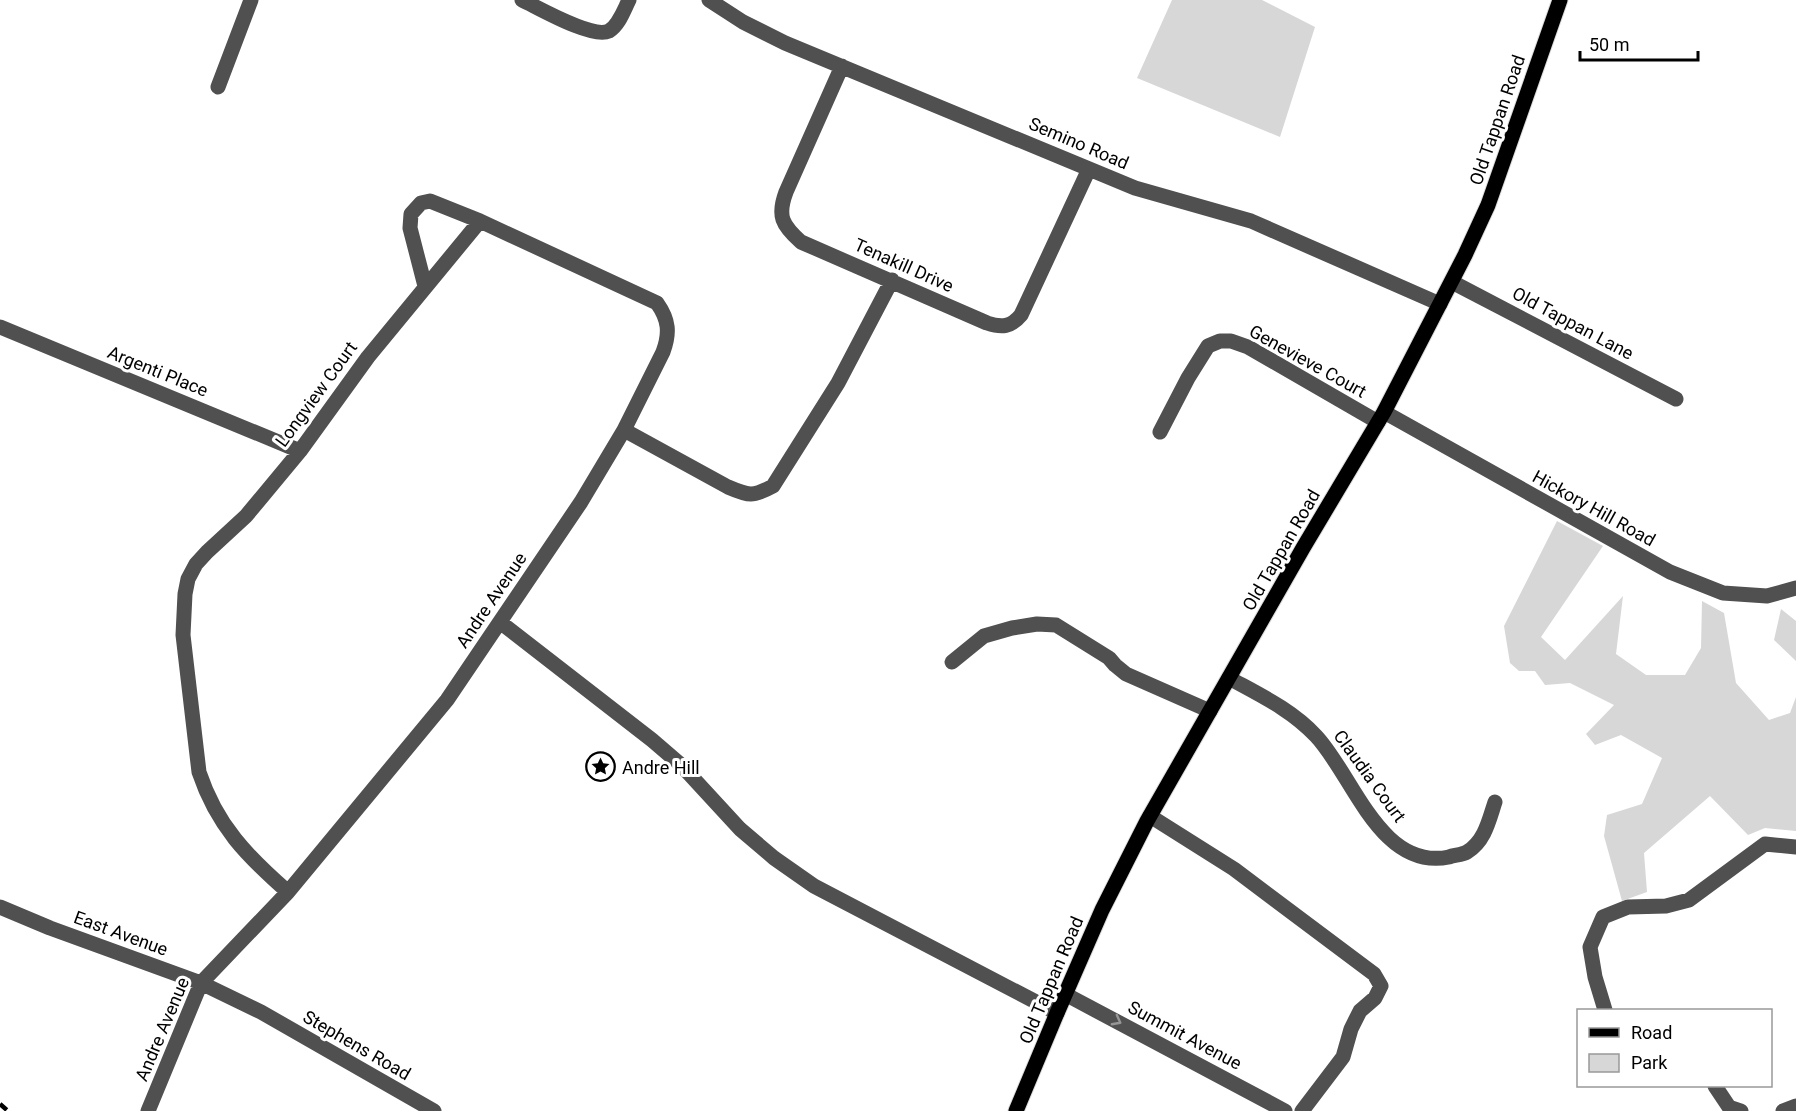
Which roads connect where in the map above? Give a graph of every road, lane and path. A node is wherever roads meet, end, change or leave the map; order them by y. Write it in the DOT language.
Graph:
graph roads {
  1 [pos="251,0"];
  2 [pos="522,0"];
  3 [pos="629,0"];
  4 [pos="709,0"];
  5 [pos="1560,0"];
  6 [pos="842,66"];
  7 [pos="218,87"];
  8 [pos="1089,169"];
  9 [pos="480,220"];
  10 [pos="892,280"];
  11 [pos="1452,282"];
  12 [pos="424,286"];
  13 [pos="1440,304"];
  14 [pos="0,327"];
  15 [pos="1676,399"];
  16 [pos="1381,417"];
  17 [pos="624,430"];
  18 [pos="1160,432"];
  19 [pos="300,451"];
  20 [pos="1796,588"];
  21 [pos="500,622"];
  22 [pos="952,662"];
  23 [pos="1229,678"];
  24 [pos="1210,711"];
  25 [pos="1495,802"];
  26 [pos="1150,816"];
  27 [pos="1796,847"];
  28 [pos="288,892"];
  29 [pos="0,907"];
  30 [pos="201,983"];
  31 [pos="1065,994"];
  32 [pos="1604,1009"];
  33 [pos="261,1012"];
  34 [pos="1057,1013"];
  35 [pos="1716,1087"];
  36 [pos="1796,1106"];
  37 [pos="148,1111"];
  38 [pos="434,1111"];
  39 [pos="1016,1111"];
  40 [pos="1285,1111"];
  41 [pos="1302,1111"];
  42 [pos="1741,1111"];
  43 [pos="1783,1111"];
  1 -- 7 [label="street"];
  2 -- 3 [label="street"];
  4 -- 6 [label="street, Semino Road"];
  5 -- 11 [label="main road, Old Tappan Road"];
  6 -- 8 [label="street, Semino Road"];
  6 -- 10 [label="street, Tenakill Drive"];
  8 -- 10 [label="street, Tenakill Drive"];
  8 -- 13 [label="street, Semino Road"];
  9 -- 12 [label="street, Longview Court"];
  9 -- 12 [label="street"];
  9 -- 17 [label="street"];
  10 -- 17 [label="street"];
  11 -- 13 [label="main road, Old Tappan Road"];
  11 -- 15 [label="street, Old Tappan Lane"];
  12 -- 19 [label="street, Longview Court"];
  13 -- 16 [label="main road, Old Tappan Road"];
  14 -- 19 [label="street, Argenti Place"];
  16 -- 18 [label="street, Genevieve Court"];
  16 -- 20 [label="street, Hickory Hill Road"];
  16 -- 23 [label="main road, Old Tappan Road"];
  17 -- 21 [label="street, Andre Avenue"];
  19 -- 28 [label="street, Longview Court"];
  21 -- 28 [label="street, Andre Avenue"];
  21 -- 34 [label="street"];
  22 -- 24 [label="street"];
  23 -- 24 [label="main road, Old Tappan Road"];
  23 -- 25 [label="street, Claudia Court"];
  24 -- 26 [label="main road, Old Tappan Road"];
  26 -- 31 [label="main road, Old Tappan Road"];
  26 -- 41 [label="street"];
  27 -- 32 [label="street"];
  28 -- 30 [label="street, Andre Avenue"];
  29 -- 30 [label="street, East Avenue"];
  30 -- 33 [label="street, East Avenue"];
  30 -- 37 [label="street, Andre Avenue"];
  31 -- 34 [label="main road, Old Tappan Road"];
  31 -- 40 [label="street, Summit Avenue, one-way"];
  33 -- 38 [label="street, Stephens Road"];
  34 -- 39 [label="main road, Old Tappan Road"];
  35 -- 42 [label="street"];
  36 -- 43 [label="street"];
}
